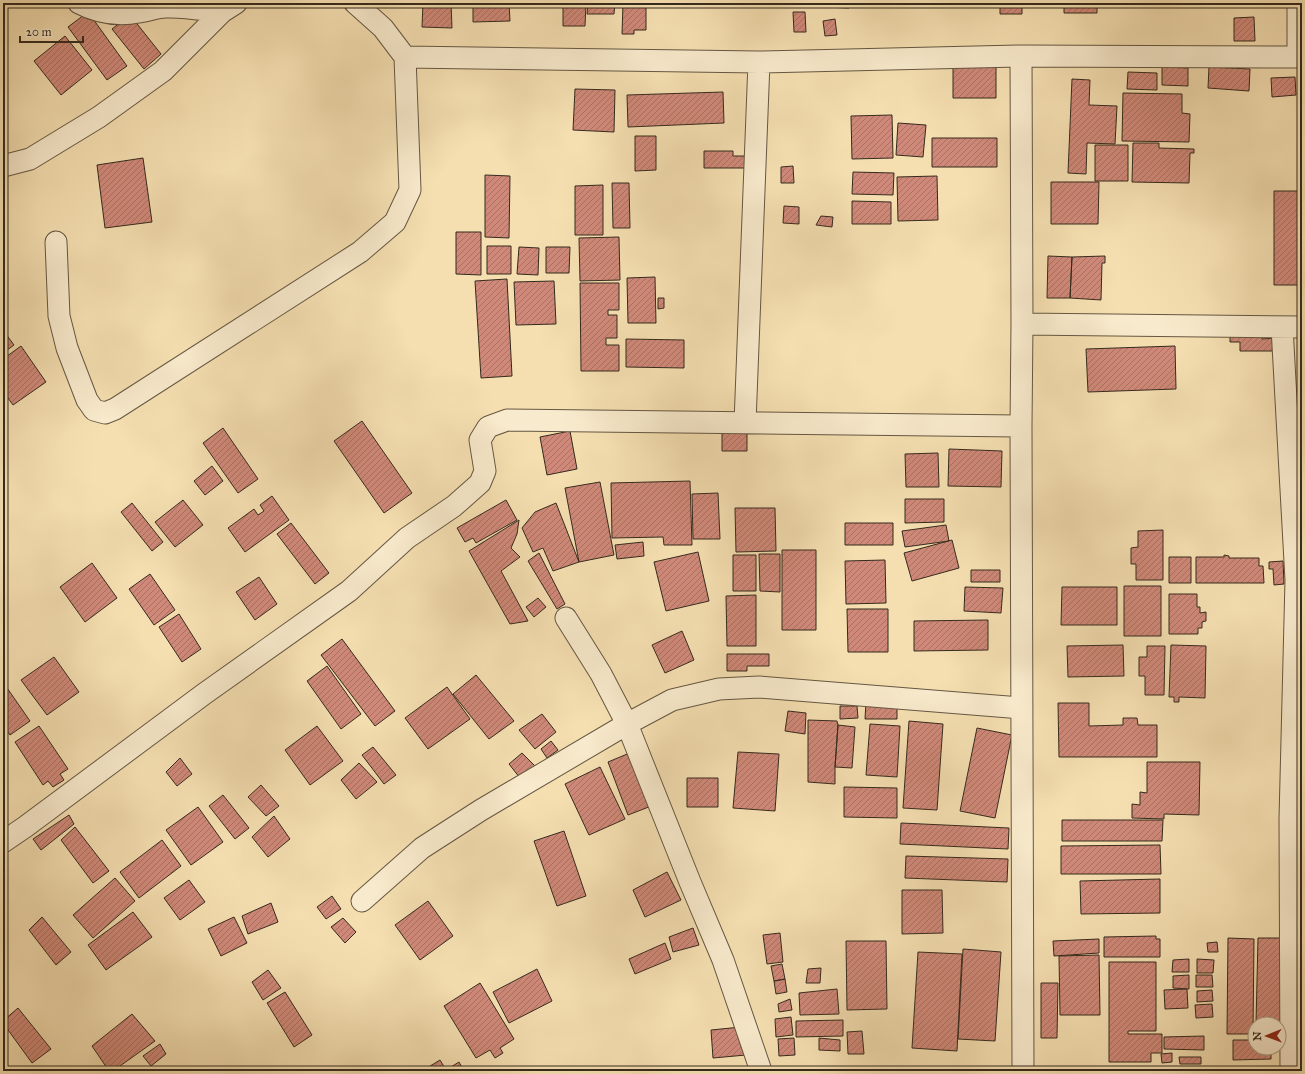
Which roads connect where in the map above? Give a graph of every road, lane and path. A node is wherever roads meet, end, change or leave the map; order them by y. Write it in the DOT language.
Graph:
graph roads {
  1 [pos="79,3"];
  2 [pos="355,3"];
  3 [pos="1298,3"];
  4 [pos="229,8"];
  5 [pos="1021,56"];
  6 [pos="405,57"];
  7 [pos="1300,57"];
  8 [pos="759,62"];
  9 [pos="3,166"];
  10 [pos="56,242"];
  11 [pos="1022,324"];
  12 [pos="1292,327"];
  13 [pos="744,423"];
  14 [pos="1020,426"];
  15 [pos="566,618"];
  16 [pos="1022,708"];
  17 [pos="627,724"];
  18 [pos="3,842"];
  19 [pos="362,901"];
  20 [pos="761,1071"];
  21 [pos="1023,1071"];
  22 [pos="1291,1071"];
  1 -- 4 [label="street"];
  2 -- 6 [label="street"];
  3 -- 7 [label="street"];
  4 -- 9 [label="street"];
  5 -- 7 [label="street"];
  5 -- 8 [label="street"];
  5 -- 11 [label="street"];
  6 -- 8 [label="street"];
  6 -- 10 [label="street"];
  8 -- 13 [label="street"];
  11 -- 12 [label="street"];
  11 -- 14 [label="street"];
  12 -- 22 [label="street"];
  13 -- 14 [label="street"];
  13 -- 18 [label="street"];
  14 -- 16 [label="street"];
  15 -- 17 [label="street"];
  16 -- 17 [label="street"];
  16 -- 21 [label="street"];
  17 -- 19 [label="street"];
  17 -- 20 [label="street"];
}
